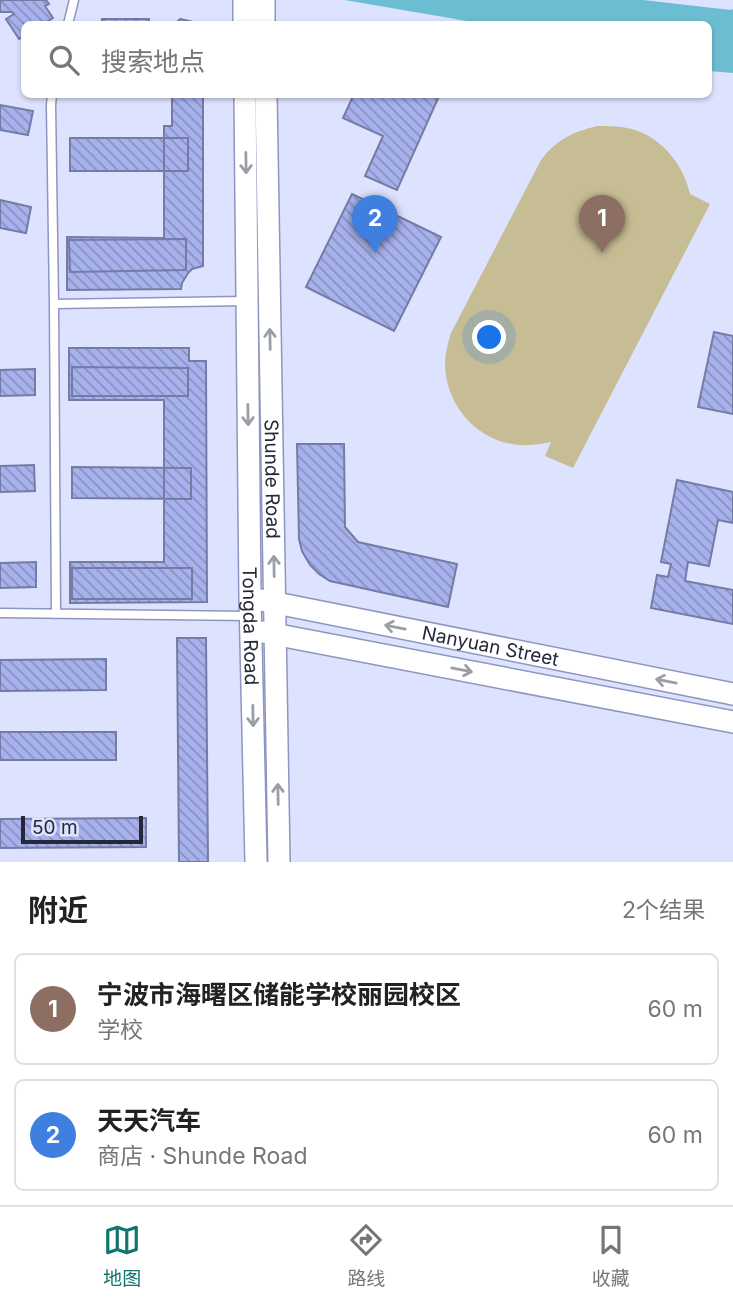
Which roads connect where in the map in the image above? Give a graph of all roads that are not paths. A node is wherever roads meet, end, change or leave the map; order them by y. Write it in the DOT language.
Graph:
graph roads {
  1 [pos="74,0"];
  2 [pos="244,0"];
  3 [pos="264,0"];
  4 [pos="69,21"];
  5 [pos="244,21"];
  6 [pos="264,21"];
  7 [pos="52,98"];
  8 [pos="245,98"];
  9 [pos="266,98"];
  10 [pos="247,301"];
  11 [pos="54,304"];
  12 [pos="274,603"];
  13 [pos="0,613"];
  14 [pos="55,614"];
  15 [pos="251,614"];
  16 [pos="274,634"];
  17 [pos="733,694"];
  18 [pos="733,722"];
  19 [pos="256,862"];
  20 [pos="279,862"];
  1 -- 4 [label="lane"];
  2 -- 5 [label="street"];
  3 -- 6 [label="street"];
  7 -- 11 [label="lane"];
  8 -- 10 [label="street, Tongda Road, one-way"];
  12 -- 9 [label="street, Shunde Road, one-way"];
  10 -- 11 [label="lane"];
  10 -- 15 [label="street, Tongda Road, one-way"];
  11 -- 14 [label="lane"];
  12 -- 15 [label="street, Nanyuan Street"];
  12 -- 16 [label="street, Shunde Road"];
  17 -- 12 [label="street, Nanyuan Street, one-way"];
  13 -- 14 [label="lane"];
  14 -- 15 [label="lane"];
  15 -- 16 [label="street, Nanyuan Street"];
  15 -- 19 [label="street, Tongda Road, one-way"];
  16 -- 18 [label="street, Nanyuan Street, one-way"];
  20 -- 16 [label="street, Shunde Road, one-way"];
}
